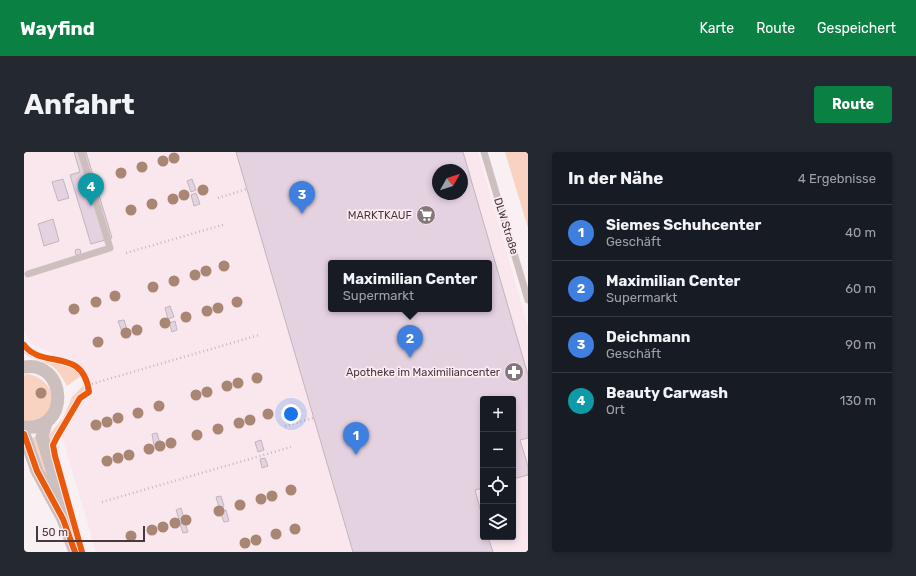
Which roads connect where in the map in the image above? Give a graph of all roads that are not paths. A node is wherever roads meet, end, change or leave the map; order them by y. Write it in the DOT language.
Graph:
graph roads {
  1 [pos="81,152"];
  2 [pos="484,152"];
  3 [pos="28,274"];
  4 [pos="528,300"];
  5 [pos="25,365"];
  6 [pos="46,423"];
  7 [pos="24,427"];
  8 [pos="24,434"];
  9 [pos="63,518"];
  10 [pos="75,552"];
  1 -- 3 [label="lane"];
  2 -- 4 [label="lane, DLW Straße"];
  5 -- 6 [label="street"];
  6 -- 7 [label="street"];
  6 -- 9 [label="street"];
  8 -- 9 [label="street"];
  9 -- 10 [label="street"];
}
